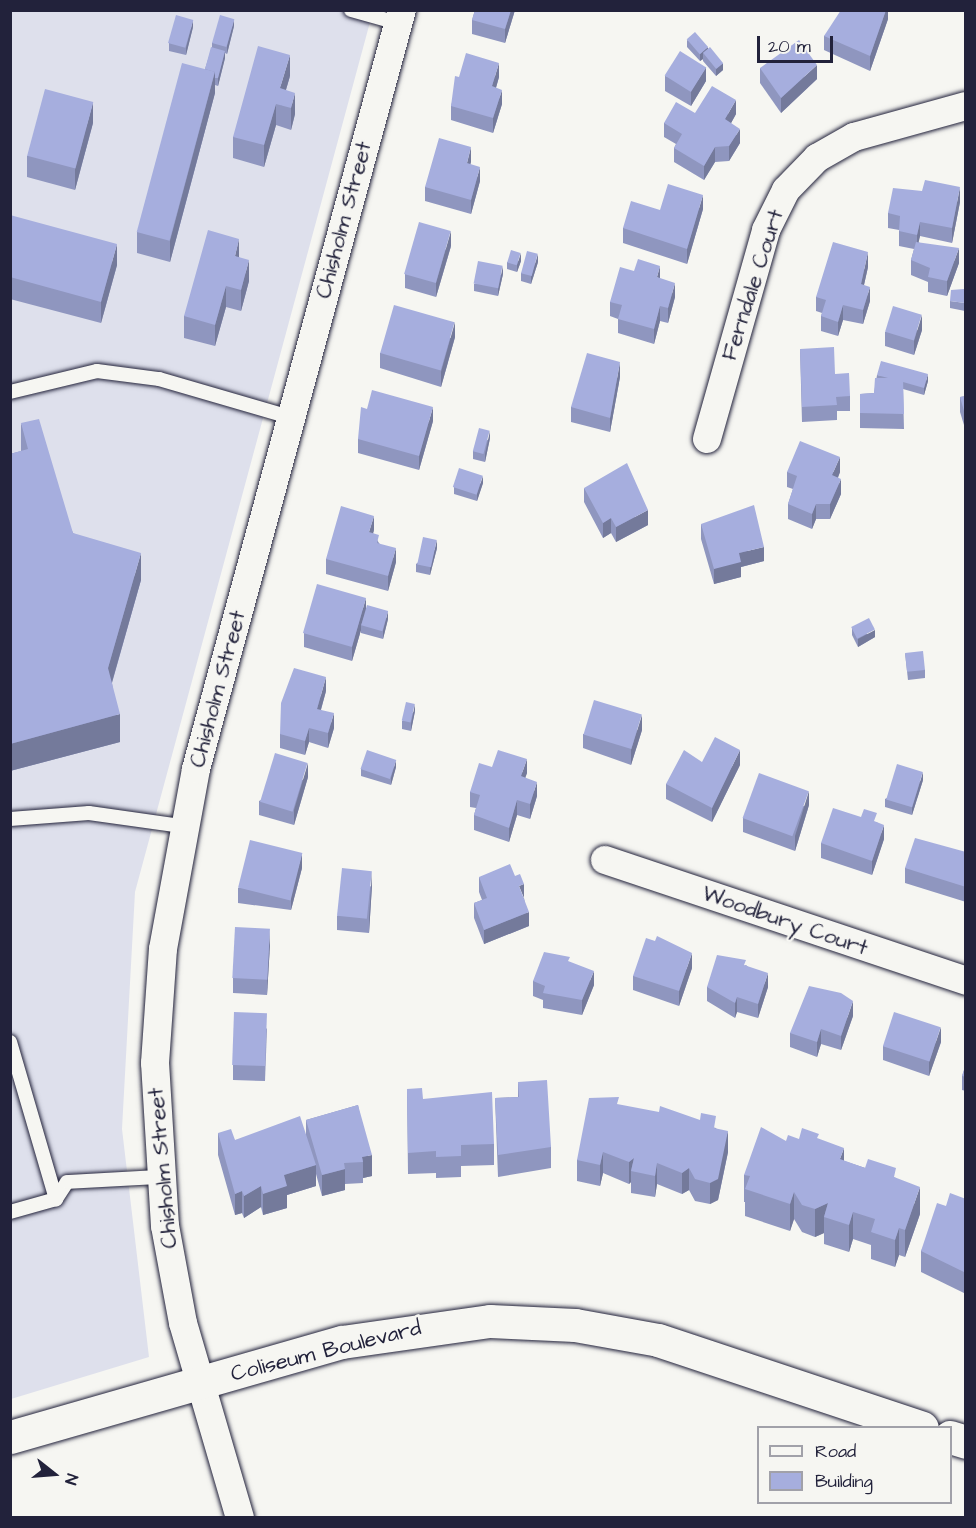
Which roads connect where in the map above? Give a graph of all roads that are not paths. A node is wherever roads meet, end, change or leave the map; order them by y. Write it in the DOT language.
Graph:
graph roads {
  1 [pos="351,10"];
  2 [pos="400,17"];
  3 [pos="966,106"];
  4 [pos="10,392"];
  5 [pos="290,417"];
  6 [pos="706,439"];
  7 [pos="10,819"];
  8 [pos="182,826"];
  9 [pos="606,860"];
  10 [pos="966,981"];
  11 [pos="10,1042"];
  12 [pos="160,1177"];
  13 [pos="56,1199"];
  14 [pos="10,1212"];
  15 [pos="199,1382"];
  16 [pos="916,1426"];
  17 [pos="10,1437"];
  18 [pos="240,1518"];
  1 -- 2 [label="lane"];
  2 -- 5 [label="street, Chisholm Street"];
  3 -- 6 [label="street, Ferndale Court"];
  4 -- 5 [label="lane"];
  5 -- 8 [label="street, Chisholm Street"];
  7 -- 8 [label="lane"];
  8 -- 12 [label="street, Chisholm Street"];
  9 -- 10 [label="street, Woodbury Court"];
  11 -- 13 [label="lane"];
  12 -- 13 [label="lane"];
  12 -- 15 [label="street, Chisholm Street"];
  13 -- 14 [label="lane"];
  15 -- 16 [label="main road, Coliseum Boulevard"];
  15 -- 17 [label="main road, Coliseum Boulevard"];
  15 -- 18 [label="street, Chisholm Street"];
}
